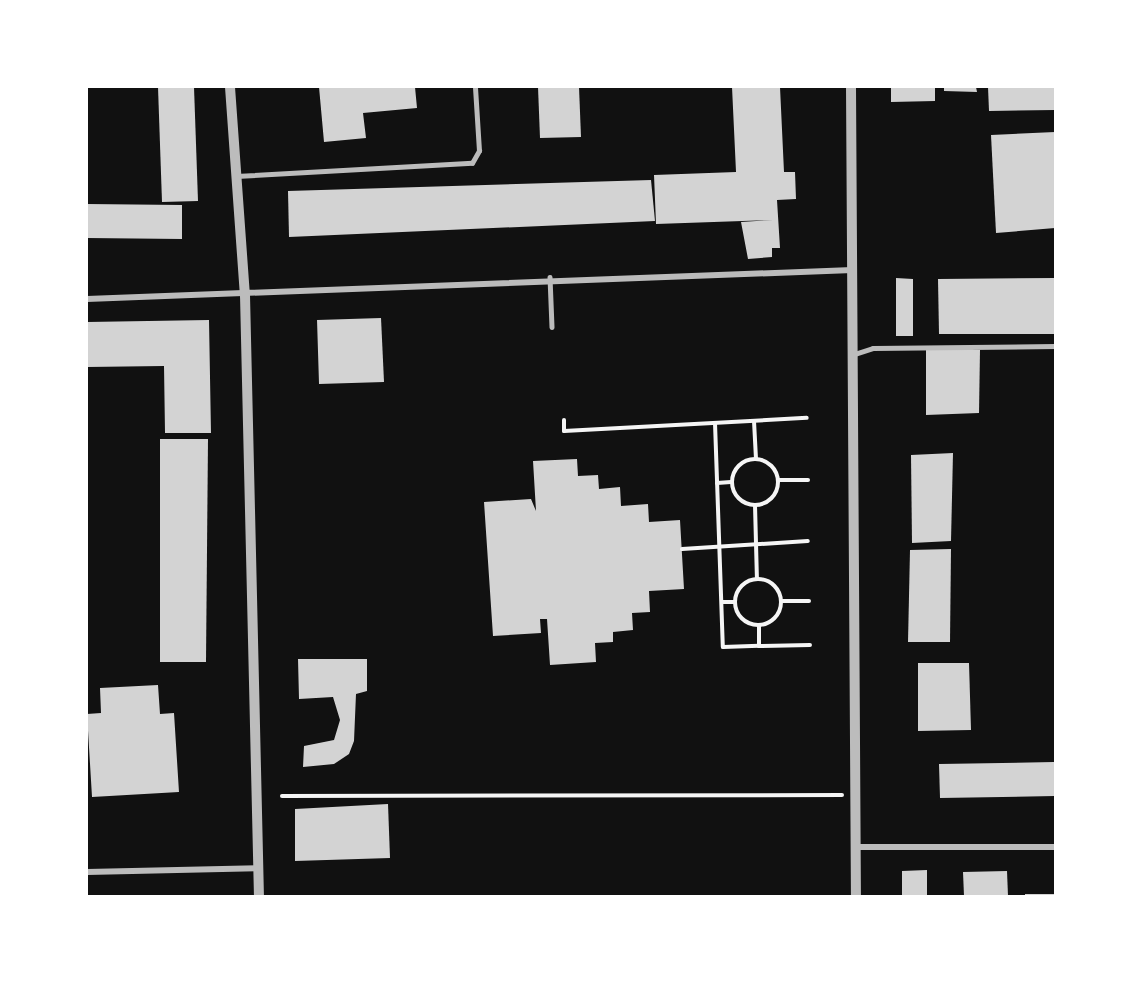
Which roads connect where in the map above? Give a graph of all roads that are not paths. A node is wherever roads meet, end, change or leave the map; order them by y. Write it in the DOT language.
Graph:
graph roads {
  1 [pos="230,87"];
  2 [pos="475,87"];
  3 [pos="851,87"];
  4 [pos="236,176"];
  5 [pos="852,270"];
  6 [pos="550,278"];
  7 [pos="245,295"];
  8 [pos="87,299"];
  9 [pos="552,327"];
  10 [pos="1055,346"];
  11 [pos="852,354"];
  12 [pos="853,847"];
  13 [pos="1055,847"];
  14 [pos="258,868"];
  15 [pos="87,872"];
  16 [pos="259,896"];
  17 [pos="856,896"];
  1 -- 4 [label="street"];
  2 -- 4 [label="lane"];
  3 -- 5 [label="street"];
  4 -- 7 [label="street"];
  5 -- 6 [label="street"];
  5 -- 11 [label="street"];
  6 -- 7 [label="street"];
  6 -- 9 [label="lane"];
  7 -- 8 [label="street"];
  7 -- 14 [label="street"];
  10 -- 11 [label="lane"];
  11 -- 12 [label="street"];
  12 -- 13 [label="street"];
  12 -- 17 [label="street"];
  14 -- 15 [label="street"];
  14 -- 16 [label="street"];
}
